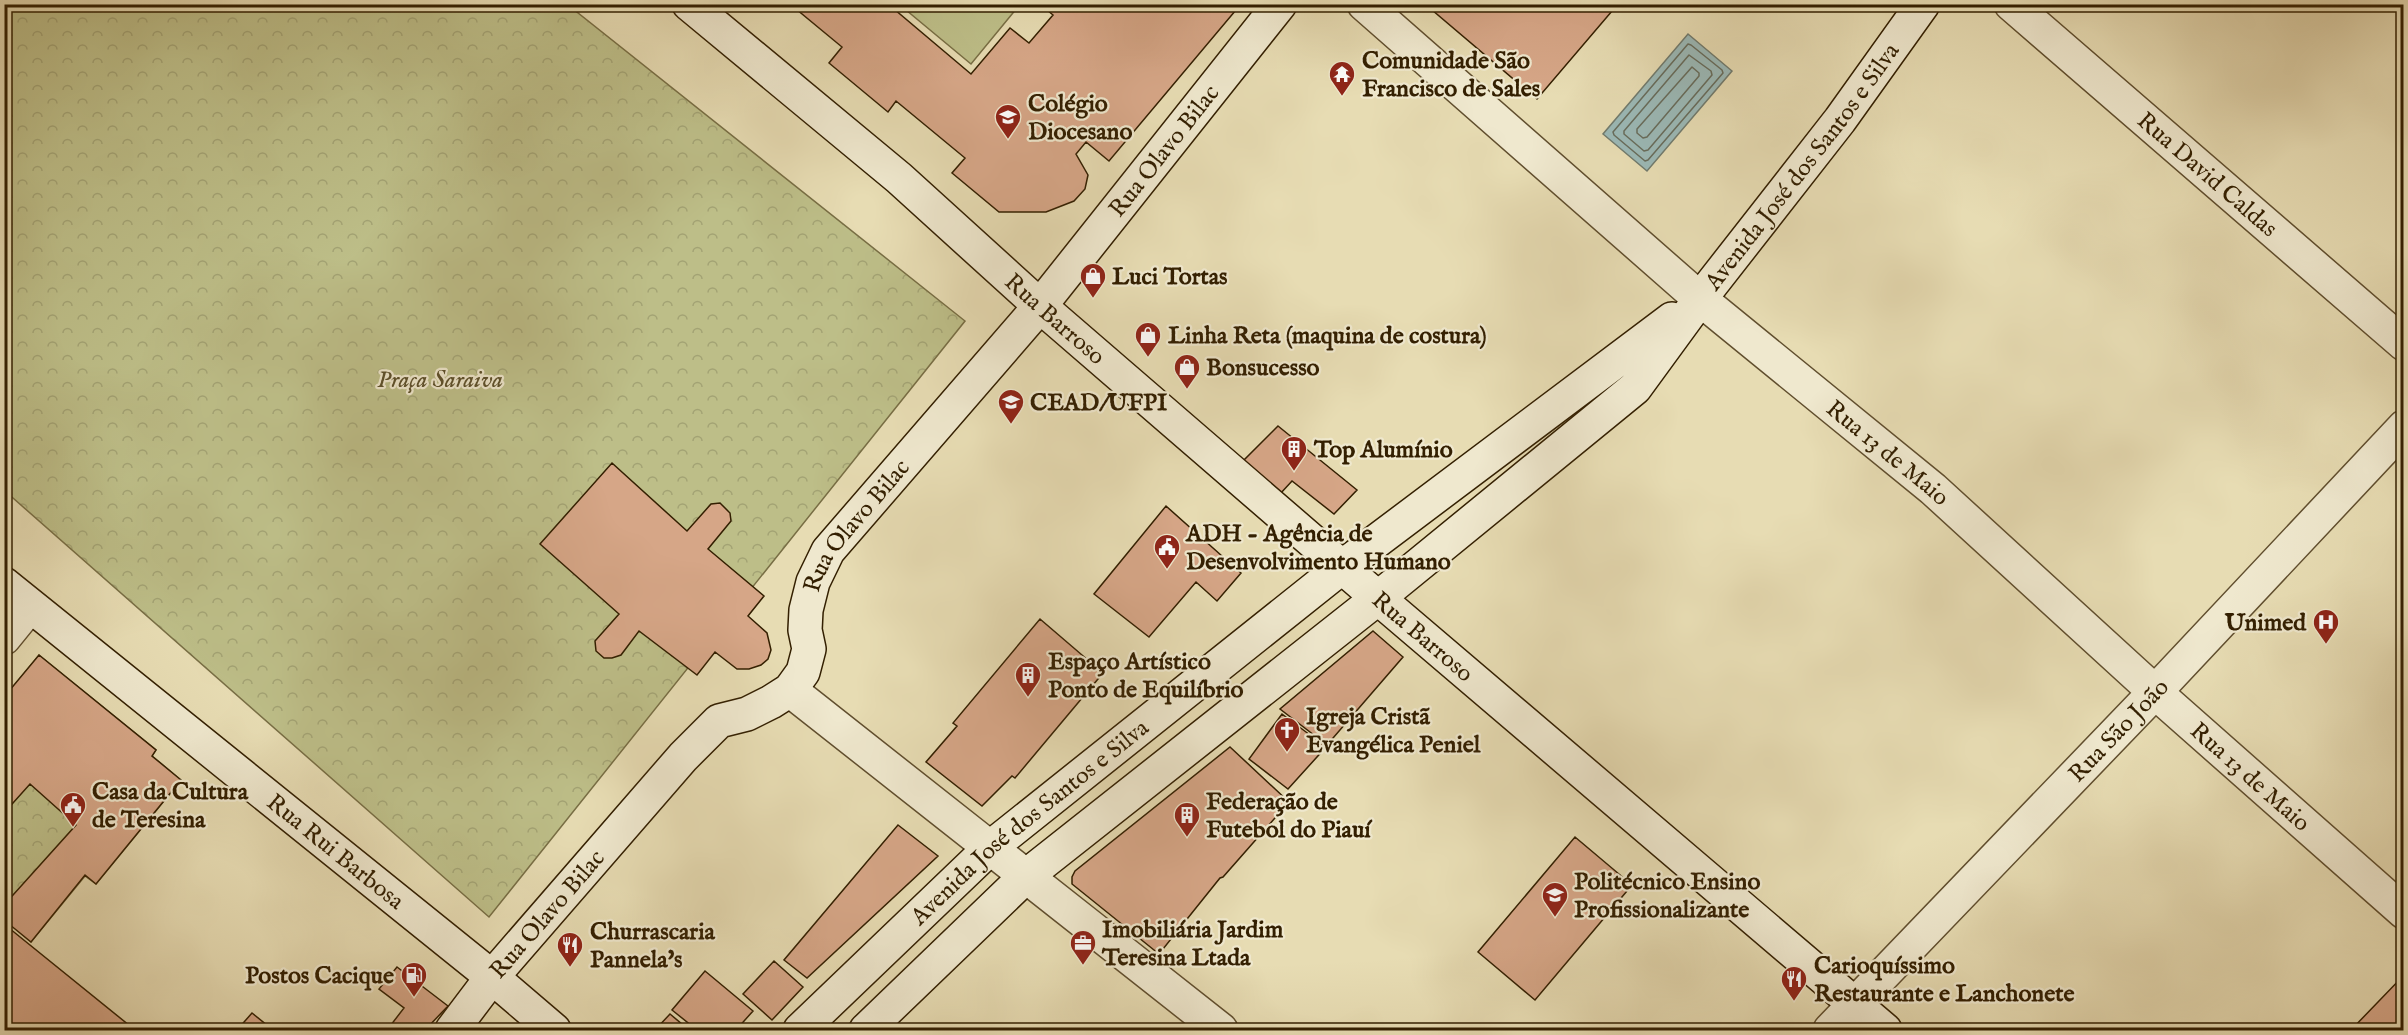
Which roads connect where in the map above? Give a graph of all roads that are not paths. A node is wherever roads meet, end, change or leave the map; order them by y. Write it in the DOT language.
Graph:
graph roads {
  1 [pos="689,4"];
  2 [pos="1280,4"];
  3 [pos="1364,4"];
  4 [pos="1923,4"];
  5 [pos="2011,4"];
  6 [pos="1700,298"];
  7 [pos="1040,306"];
  8 [pos="2403,344"];
  9 [pos="2403,427"];
  10 [pos="1342,567"];
  11 [pos="4,584"];
  12 [pos="1378,598"];
  13 [pos="30,606"];
  14 [pos="4,638"];
  15 [pos="789,690"];
  16 [pos="2155,692"];
  17 [pos="991,847"];
  18 [pos="1025,877"];
  19 [pos="2403,912"];
  20 [pos="492,977"];
  21 [pos="1855,1004"];
  22 [pos="452,1030"];
  23 [pos="554,1030"];
  24 [pos="800,1030"];
  25 [pos="866,1030"];
  26 [pos="1221,1030"];
  27 [pos="1830,1030"];
  28 [pos="1885,1030"];
  1 -- 7 [label="street, Rua Barroso"];
  2 -- 7 [label="street, Rua Olavo Bilac"];
  3 -- 6 [label="street, Rua 13 de Maio"];
  4 -- 6 [label="street, Avenida José dos Santos e Silva"];
  5 -- 8 [label="street, Rua David Caldas"];
  6 -- 10 [label="street, Avenida José dos Santos e Silva"];
  6 -- 12 [label="street, Avenida José dos Santos e Silva"];
  6 -- 16 [label="street, Rua 13 de Maio"];
  7 -- 10 [label="street, Rua Barroso"];
  7 -- 15 [label="street, Rua Olavo Bilac"];
  9 -- 16 [label="street, Rua São João"];
  10 -- 12 [label="street, Rua Barroso"];
  10 -- 17 [label="street, Avenida José dos Santos e Silva"];
  11 -- 13 [label="street, Rua Rui Barbosa"];
  12 -- 18 [label="street, Avenida José dos Santos e Silva"];
  12 -- 21 [label="street, Rua Barroso"];
  13 -- 14 [label="street"];
  13 -- 20 [label="street, Rua Rui Barbosa"];
  15 -- 17 [label="street"];
  15 -- 20 [label="street, Rua Olavo Bilac"];
  16 -- 19 [label="street, Rua 13 de Maio"];
  16 -- 21 [label="street, Rua São João"];
  17 -- 18 [label="street"];
  17 -- 24 [label="street, Avenida José dos Santos e Silva"];
  18 -- 25 [label="street, Avenida José dos Santos e Silva"];
  18 -- 26 [label="street"];
  20 -- 22 [label="street, Rua Olavo Bilac"];
  20 -- 23 [label="street, Rua Rui Barbosa"];
  21 -- 27 [label="street, Rua São João"];
  21 -- 28 [label="street, Rua Barroso"];
}
